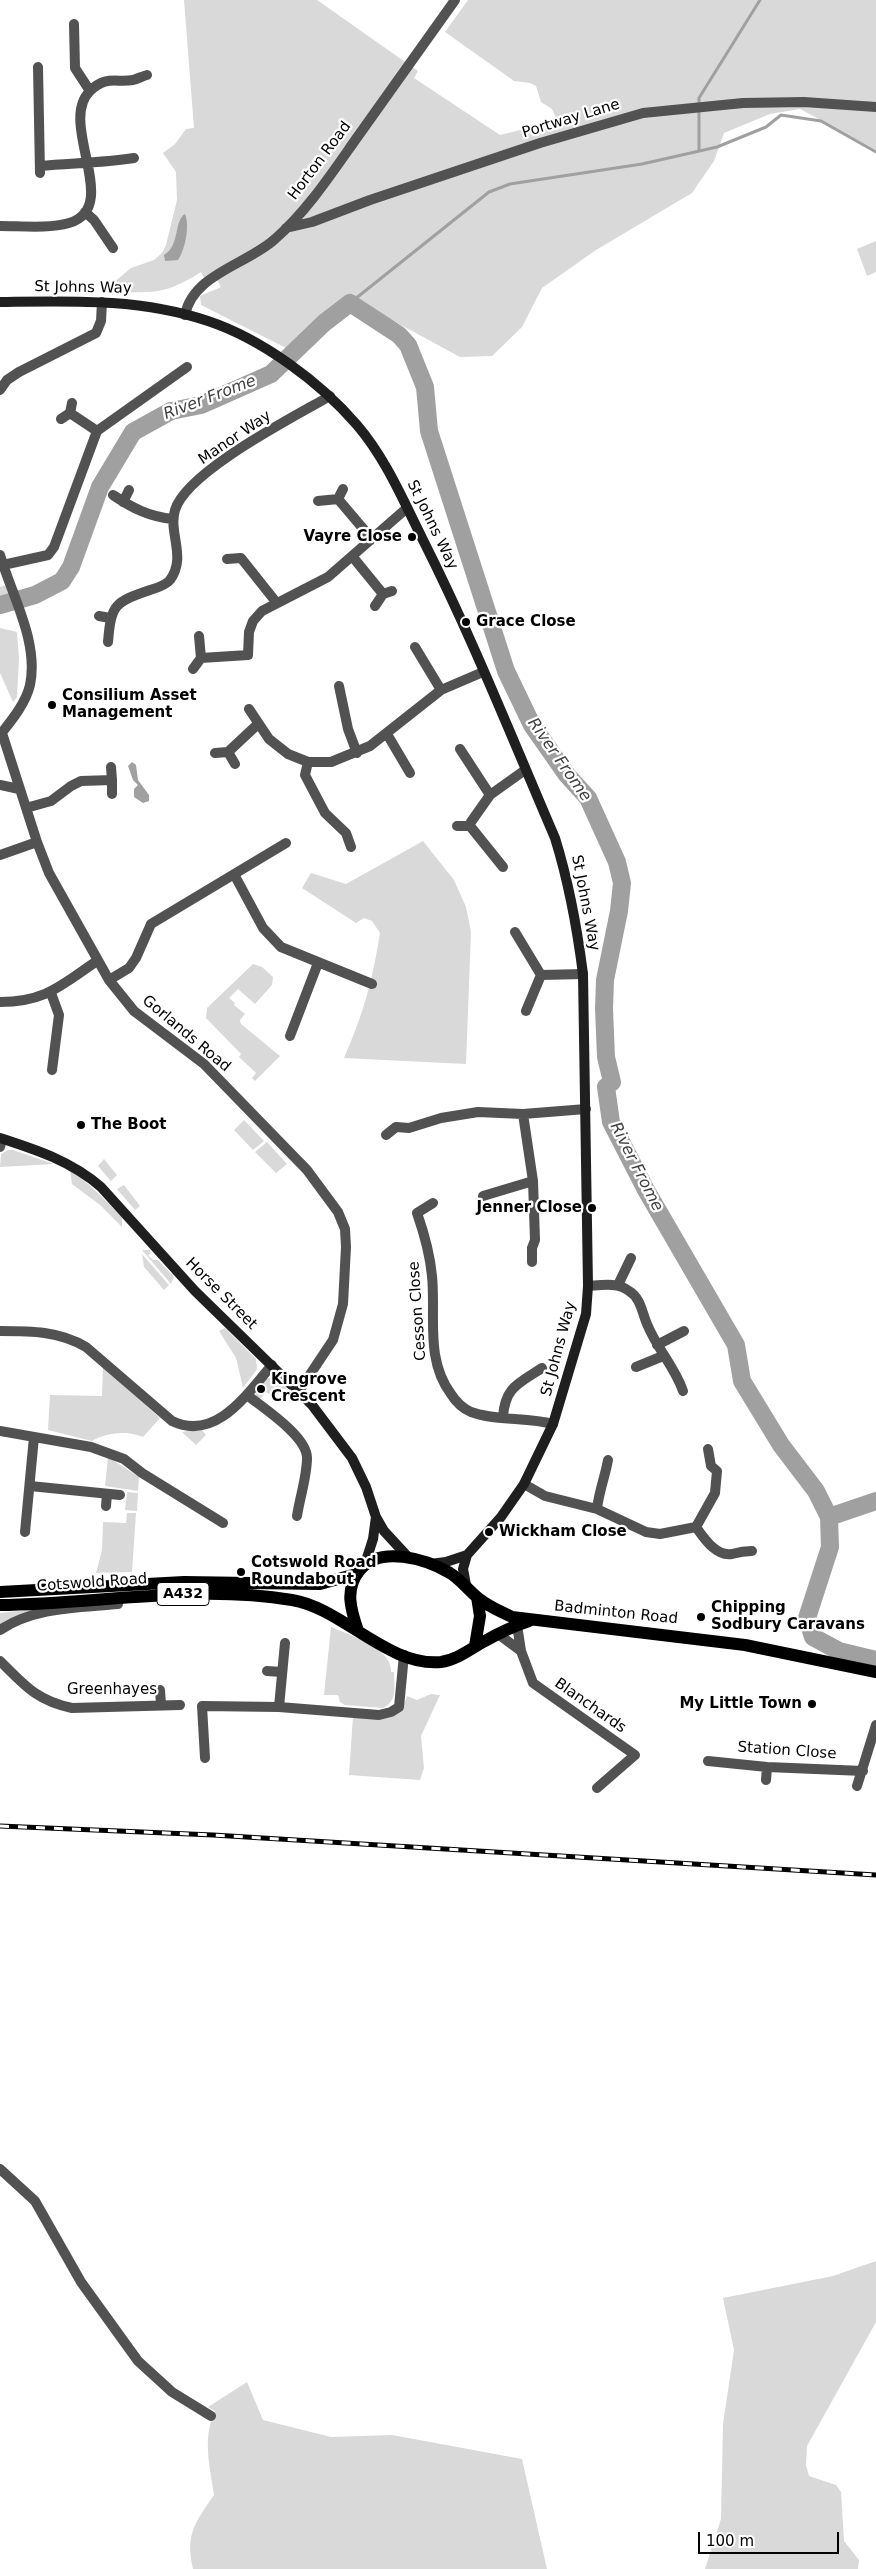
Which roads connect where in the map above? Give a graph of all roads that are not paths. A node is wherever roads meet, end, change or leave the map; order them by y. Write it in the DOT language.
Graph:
graph roads {
  1 [pos="455,0"];
  2 [pos="74,24"];
  3 [pos="38,67"];
  4 [pos="147,75"];
  5 [pos="90,91"];
  6 [pos="876,107"];
  7 [pos="129,161"];
  8 [pos="89,164"];
  9 [pos="85,212"];
  10 [pos="0,226"];
  11 [pos="286,228"];
  12 [pos="112,241"];
  13 [pos="0,302"];
  14 [pos="102,302"];
  15 [pos="185,314"];
  16 [pos="187,367"];
  17 [pos="0,390"];
  18 [pos="330,396"];
  19 [pos="61,419"];
  20 [pos="97,431"];
  21 [pos="130,490"];
  22 [pos="113,495"];
  23 [pos="318,500"];
  24 [pos="122,502"];
  25 [pos="408,508"];
  26 [pos="172,520"];
  27 [pos="371,538"];
  28 [pos="352,556"];
  29 [pos="227,558"];
  30 [pos="2,560"];
  31 [pos="276,602"];
  32 [pos="375,606"];
  33 [pos="99,616"];
  34 [pos="110,618"];
  35 [pos="199,636"];
  36 [pos="108,642"];
  37 [pos="415,647"];
  38 [pos="201,658"];
  39 [pos="193,669"];
  40 [pos="483,672"];
  41 [pos="339,686"];
  42 [pos="442,690"];
  43 [pos="249,709"];
  44 [pos="258,724"];
  45 [pos="1,734"];
  46 [pos="387,734"];
  47 [pos="460,749"];
  48 [pos="228,752"];
  49 [pos="215,753"];
  50 [pos="357,753"];
  51 [pos="308,762"];
  52 [pos="235,764"];
  53 [pos="111,767"];
  54 [pos="525,770"];
  55 [pos="410,773"];
  56 [pos="112,780"];
  57 [pos="0,785"];
  58 [pos="19,789"];
  59 [pos="112,794"];
  60 [pos="490,795"];
  61 [pos="26,808"];
  62 [pos="457,826"];
  63 [pos="470,826"];
  64 [pos="37,842"];
  65 [pos="286,844"];
  66 [pos="351,847"];
  67 [pos="0,855"];
  68 [pos="502,867"];
  69 [pos="235,876"];
  70 [pos="515,932"];
  71 [pos="97,961"];
  72 [pos="318,963"];
  73 [pos="583,974"];
  74 [pos="541,975"];
  75 [pos="109,980"];
  76 [pos="372,984"];
  77 [pos="51,993"];
  78 [pos="0,1002"];
  79 [pos="526,1010"];
  80 [pos="290,1036"];
  81 [pos="52,1070"];
  82 [pos="586,1110"];
  83 [pos="523,1114"];
  84 [pos="386,1135"];
  85 [pos="1,1142"];
  86 [pos="533,1181"];
  87 [pos="483,1196"];
  88 [pos="433,1203"];
  89 [pos="631,1258"];
  90 [pos="532,1262"];
  91 [pos="618,1285"];
  92 [pos="588,1286"];
  93 [pos="0,1330"];
  94 [pos="684,1331"];
  95 [pos="658,1345"];
  96 [pos="663,1356"];
  97 [pos="272,1365"];
  98 [pos="636,1367"];
  99 [pos="542,1368"];
  100 [pos="679,1381"];
  101 [pos="669,1384"];
  102 [pos="299,1390"];
  103 [pos="683,1392"];
  104 [pos="247,1395"];
  105 [pos="503,1418"];
  106 [pos="553,1424"];
  107 [pos="0,1430"];
  108 [pos="34,1437"];
  109 [pos="708,1449"];
  110 [pos="608,1460"];
  111 [pos="524,1484"];
  112 [pos="30,1486"];
  113 [pos="107,1494"];
  114 [pos="120,1495"];
  115 [pos="106,1506"];
  116 [pos="597,1509"];
  117 [pos="297,1516"];
  118 [pos="376,1517"];
  119 [pos="224,1523"];
  120 [pos="696,1527"];
  121 [pos="25,1532"];
  122 [pos="752,1551"];
  123 [pos="467,1555"];
  124 [pos="408,1557"];
  125 [pos="365,1564"];
  126 [pos="430,1564"];
  127 [pos="356,1574"];
  128 [pos="466,1585"];
  129 [pos="0,1592"];
  130 [pos="477,1597"];
  131 [pos="118,1604"];
  132 [pos="0,1605"];
  133 [pos="520,1621"];
  134 [pos="0,1630"];
  135 [pos="358,1631"];
  136 [pos="498,1634"];
  137 [pos="285,1642"];
  138 [pos="475,1646"];
  139 [pos="521,1651"];
  140 [pos="404,1655"];
  141 [pos="0,1661"];
  142 [pos="267,1671"];
  143 [pos="282,1672"];
  144 [pos="876,1672"];
  145 [pos="160,1690"];
  146 [pos="161,1705"];
  147 [pos="180,1705"];
  148 [pos="279,1707"];
  149 [pos="876,1725"];
  150 [pos="205,1758"];
  151 [pos="708,1761"];
  152 [pos="766,1767"];
  153 [pos="863,1771"];
  154 [pos="766,1780"];
  155 [pos="857,1786"];
  156 [pos="597,1788"];
  157 [pos="0,2169"];
  158 [pos="211,2416"];
  1 -- 11 [label="street, Horton Road"];
  2 -- 5 [label="street"];
  3 -- 8 [label="street"];
  4 -- 5 [label="street"];
  5 -- 8 [label="street"];
  6 -- 11 [label="street, Portway Lane"];
  7 -- 8 [label="street"];
  8 -- 9 [label="street"];
  9 -- 10 [label="street"];
  9 -- 12 [label="street"];
  11 -- 15 [label="street, Horton Road"];
  13 -- 14 [label="street, St Johns Way"];
  14 -- 15 [label="street, St Johns Way"];
  14 -- 17 [label="street"];
  15 -- 18 [label="street, St Johns Way"];
  16 -- 20 [label="street"];
  18 -- 25 [label="street, St Johns Way"];
  18 -- 26 [label="street, Manor Way"];
  19 -- 20 [label="street"];
  20 -- 30 [label="street"];
  21 -- 24 [label="street"];
  22 -- 24 [label="street"];
  23 -- 27 [label="street"];
  24 -- 26 [label="street"];
  25 -- 27 [label="street"];
  25 -- 40 [label="street, St Johns Way"];
  26 -- 34 [label="street"];
  27 -- 28 [label="street"];
  28 -- 31 [label="street"];
  28 -- 32 [label="street"];
  29 -- 31 [label="street"];
  30 -- 45 [label="street"];
  31 -- 38 [label="street"];
  33 -- 34 [label="street"];
  34 -- 36 [label="street"];
  35 -- 38 [label="street"];
  37 -- 42 [label="street"];
  38 -- 39 [label="street"];
  40 -- 42 [label="street"];
  40 -- 54 [label="street, St Johns Way"];
  41 -- 50 [label="street"];
  42 -- 46 [label="street"];
  43 -- 44 [label="street"];
  44 -- 48 [label="street"];
  44 -- 51 [label="street"];
  45 -- 58 [label="street, Gorlands Road"];
  46 -- 50 [label="street"];
  46 -- 55 [label="street"];
  47 -- 60 [label="street"];
  48 -- 49 [label="street"];
  48 -- 52 [label="street"];
  50 -- 51 [label="street"];
  51 -- 66 [label="street"];
  53 -- 56 [label="street"];
  54 -- 60 [label="street"];
  54 -- 73 [label="street, St Johns Way"];
  56 -- 59 [label="street"];
  56 -- 61 [label="street"];
  57 -- 58 [label="street"];
  58 -- 61 [label="street, Gorlands Road"];
  60 -- 63 [label="street"];
  61 -- 64 [label="street, Gorlands Road"];
  62 -- 63 [label="street"];
  63 -- 68 [label="street"];
  64 -- 67 [label="street"];
  64 -- 71 [label="street, Gorlands Road"];
  65 -- 69 [label="street"];
  69 -- 72 [label="street"];
  69 -- 75 [label="street"];
  70 -- 74 [label="street"];
  71 -- 75 [label="street, Gorlands Road"];
  71 -- 77 [label="street"];
  72 -- 76 [label="street"];
  72 -- 80 [label="street"];
  73 -- 74 [label="street"];
  73 -- 82 [label="street, St Johns Way"];
  74 -- 79 [label="street"];
  75 -- 102 [label="street, Gorlands Road"];
  77 -- 78 [label="street"];
  77 -- 81 [label="street"];
  82 -- 83 [label="street"];
  82 -- 92 [label="street, St Johns Way"];
  83 -- 84 [label="street"];
  83 -- 86 [label="street"];
  85 -- 97 [label="street, Horse Street"];
  86 -- 87 [label="street"];
  86 -- 90 [label="street"];
  88 -- 105 [label="street, Cesson Close"];
  89 -- 91 [label="street"];
  91 -- 92 [label="street"];
  91 -- 95 [label="street"];
  92 -- 106 [label="street, St Johns Way"];
  93 -- 104 [label="street"];
  94 -- 95 [label="street"];
  95 -- 96 [label="street"];
  96 -- 98 [label="street"];
  96 -- 100 [label="street"];
  97 -- 102 [label="street, Horse Street"];
  97 -- 104 [label="street"];
  99 -- 105 [label="street"];
  100 -- 101 [label="street"];
  100 -- 103 [label="street"];
  102 -- 118 [label="street, Horse Street"];
  104 -- 117 [label="street"];
  105 -- 106 [label="street, Cesson Close"];
  106 -- 111 [label="street, St Johns Way"];
  107 -- 108 [label="street"];
  108 -- 112 [label="street"];
  108 -- 119 [label="street"];
  109 -- 120 [label="street"];
  110 -- 116 [label="street"];
  111 -- 116 [label="street"];
  111 -- 123 [label="street, St Johns Way"];
  112 -- 113 [label="street"];
  112 -- 121 [label="street"];
  113 -- 114 [label="street"];
  113 -- 115 [label="street"];
  116 -- 120 [label="street"];
  118 -- 124 [label="street, Horse Street"];
  118 -- 125 [label="street, Horse Street"];
  120 -- 122 [label="street"];
  123 -- 126 [label="street"];
  123 -- 128 [label="street"];
  124 -- 125 [label="main road"];
  124 -- 126 [label="main road"];
  125 -- 127 [label="main road"];
  126 -- 128 [label="main road"];
  127 -- 129 [label="main road, Cotswold Road / A432"];
  127 -- 135 [label="main road"];
  128 -- 130 [label="main road"];
  130 -- 133 [label="main road, Badminton Road"];
  130 -- 138 [label="main road"];
  131 -- 134 [label="street, Cotswold Road"];
  132 -- 135 [label="main road, Cotswold Road / A432"];
  133 -- 136 [label="main road, A432"];
  133 -- 139 [label="street, Blanchards"];
  133 -- 144 [label="main road, Badminton Road"];
  135 -- 140 [label="main road, A432"];
  136 -- 138 [label="main road, A432"];
  136 -- 139 [label="street"];
  137 -- 143 [label="street"];
  138 -- 140 [label="main road, A432"];
  139 -- 156 [label="street, Blanchards"];
  140 -- 148 [label="street"];
  141 -- 146 [label="street, Greenhayes"];
  142 -- 143 [label="street"];
  143 -- 148 [label="street"];
  145 -- 146 [label="street"];
  146 -- 147 [label="street, Greenhayes"];
  148 -- 150 [label="street"];
  149 -- 153 [label="street"];
  151 -- 152 [label="street, Station Close"];
  152 -- 153 [label="street, Station Close"];
  152 -- 154 [label="street"];
  153 -- 155 [label="street"];
  157 -- 158 [label="street"];
}
